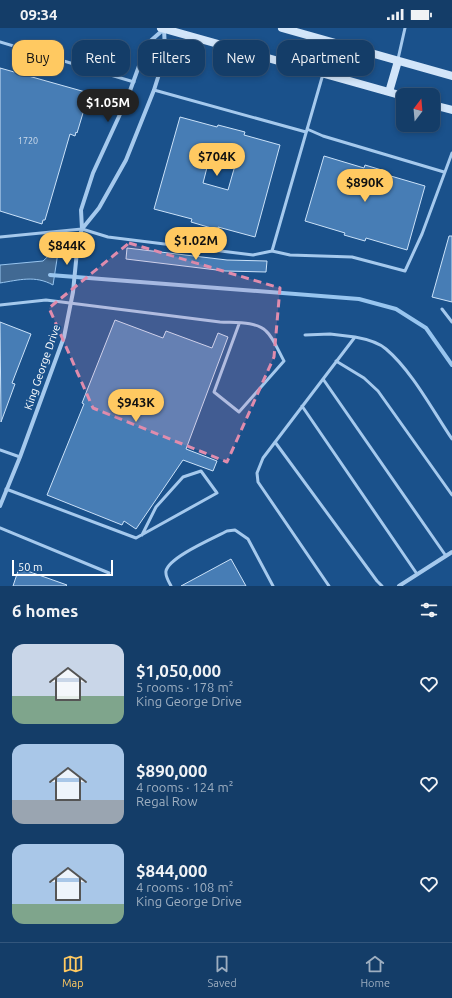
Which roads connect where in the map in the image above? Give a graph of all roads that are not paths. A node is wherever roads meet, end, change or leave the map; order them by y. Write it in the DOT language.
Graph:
graph roads {
  1 [pos="163,28"];
  2 [pos="282,28"];
  3 [pos="405,28"];
  4 [pos="0,42"];
  5 [pos="398,60"];
  6 [pos="277,61"];
  7 [pos="322,76"];
  8 [pos="330,76"];
  9 [pos="452,76"];
  10 [pos="134,82"];
  11 [pos="154,90"];
  12 [pos="390,92"];
  13 [pos="396,94"];
  14 [pos="440,107"];
  15 [pos="452,110"];
  16 [pos="307,131"];
  17 [pos="452,153"];
  18 [pos="444,172"];
  19 [pos="82,229"];
  20 [pos="0,237"];
  21 [pos="272,251"];
  22 [pos="70,304"];
  23 [pos="0,305"];
  24 [pos="442,309"];
  25 [pos="452,322"];
  26 [pos="239,324"];
  27 [pos="305,335"];
  28 [pos="355,337"];
  29 [pos="336,361"];
  30 [pos="323,379"];
  31 [pos="302,406"];
  32 [pos="452,439"];
  33 [pos="275,442"];
  34 [pos="0,450"];
  35 [pos="20,457"];
  36 [pos="6,490"];
  37 [pos="452,495"];
  38 [pos="0,506"];
  39 [pos="0,528"];
  40 [pos="142,535"];
  41 [pos="452,552"];
  42 [pos="446,556"];
  43 [pos="109,573"];
  44 [pos="417,574"];
  45 [pos="171,586"];
  46 [pos="273,586"];
  47 [pos="329,586"];
  48 [pos="382,586"];
  49 [pos="399,586"];
  1 -- 6 [label="main road"];
  1 -- 10 [label="street, King George Drive"];
  1 -- 11 [label="street, King George Drive"];
  2 -- 5 [label="main road"];
  3 -- 5 [label="lane"];
  4 -- 10 [label="lane"];
  5 -- 9 [label="main road"];
  5 -- 12 [label="main road"];
  7 -- 16 [label="lane"];
  8 -- 12 [label="main road"];
  10 -- 19 [label="street, King George Drive"];
  11 -- 16 [label="lane"];
  11 -- 19 [label="street, King George Drive"];
  12 -- 13 [label="main road"];
  14 -- 15 [label="main road"];
  16 -- 18 [label="lane"];
  16 -- 21 [label="lane"];
  17 -- 18 [label="lane"];
  18 -- 21 [label="lane"];
  19 -- 20 [label="lane"];
  19 -- 21 [label="lane"];
  19 -- 22 [label="street, King George Drive"];
  22 -- 23 [label="lane"];
  22 -- 26 [label="lane"];
  22 -- 35 [label="street, King George Drive"];
  24 -- 25 [label="lane"];
  26 -- 26 [label="lane"];
  27 -- 28 [label="lane"];
  28 -- 29 [label="lane"];
  28 -- 32 [label="lane"];
  29 -- 30 [label="lane"];
  29 -- 37 [label="lane"];
  30 -- 31 [label="lane"];
  30 -- 42 [label="lane"];
  31 -- 33 [label="lane"];
  31 -- 44 [label="lane"];
  33 -- 47 [label="lane"];
  33 -- 48 [label="lane"];
  34 -- 35 [label="lane"];
  35 -- 36 [label="street, King George Drive"];
  36 -- 38 [label="street, King George Drive"];
  36 -- 40 [label="lane"];
  39 -- 43 [label="lane"];
  40 -- 40 [label="lane"];
  41 -- 42 [label="street"];
  42 -- 44 [label="street"];
  44 -- 49 [label="street"];
  45 -- 46 [label="lane"];
}
